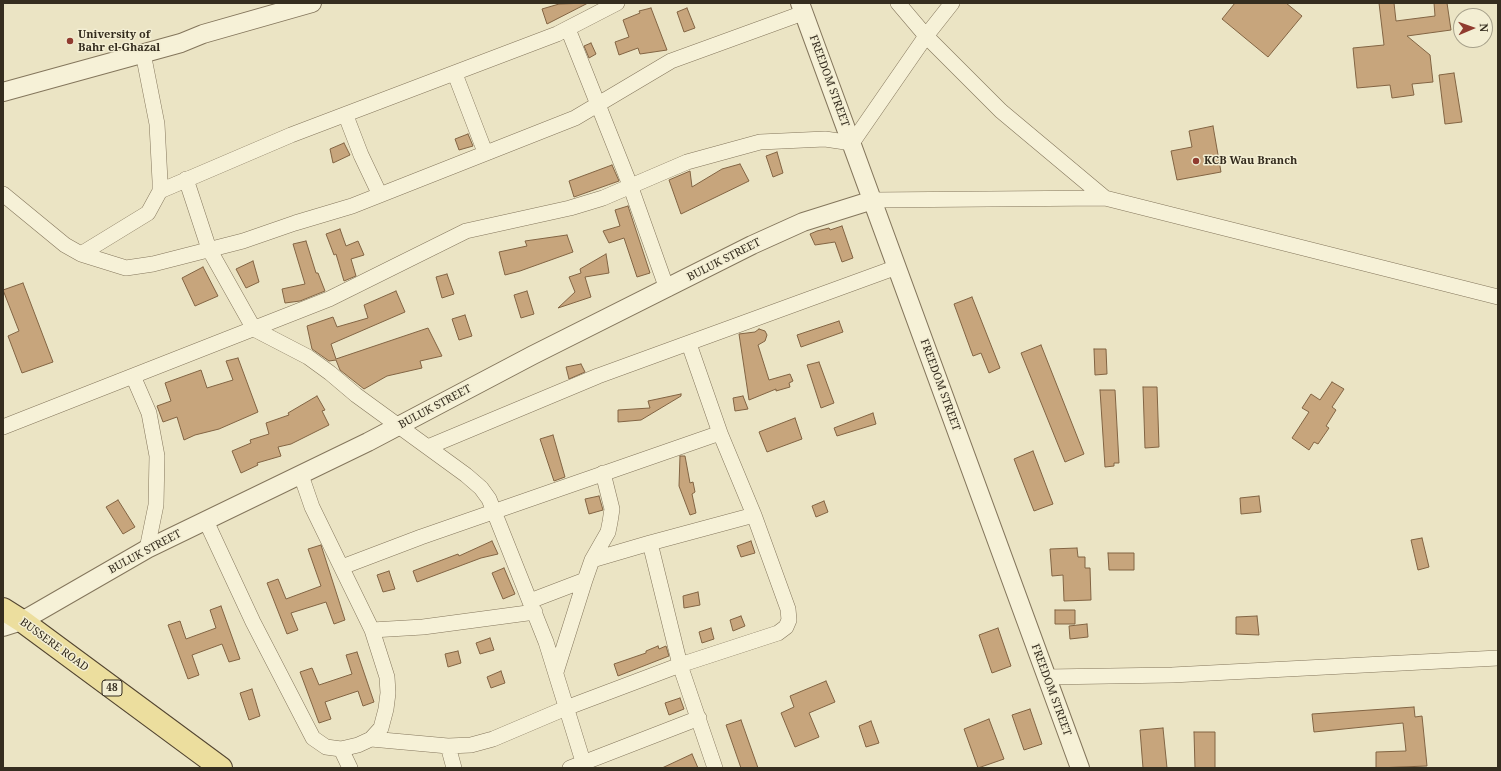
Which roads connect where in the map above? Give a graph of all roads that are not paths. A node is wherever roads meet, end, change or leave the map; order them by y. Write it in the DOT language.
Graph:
graph roads {
  1 [pos="312,3"];
  2 [pos="617,3"];
  3 [pos="898,3"];
  4 [pos="952,3"];
  5 [pos="802,8"];
  6 [pos="568,29"];
  7 [pos="926,36"];
  8 [pos="143,53"];
  9 [pos="455,74"];
  10 [pos="3,92"];
  11 [pos="598,105"];
  12 [pos="346,116"];
  13 [pos="852,144"];
  14 [pos="485,152"];
  15 [pos="186,179"];
  16 [pos="630,185"];
  17 [pos="160,191"];
  18 [pos="3,194"];
  19 [pos="380,195"];
  20 [pos="1105,198"];
  21 [pos="873,200"];
  22 [pos="209,249"];
  23 [pos="81,254"];
  24 [pos="897,267"];
  25 [pos="667,289"];
  26 [pos="1498,297"];
  27 [pos="254,329"];
  28 [pos="688,344"];
  29 [pos="133,376"];
  30 [pos="400,426"];
  31 [pos="3,427"];
  32 [pos="720,433"];
  33 [pos="428,447"];
  34 [pos="604,473"];
  35 [pos="301,475"];
  36 [pos="496,512"];
  37 [pos="754,516"];
  38 [pos="206,521"];
  39 [pos="650,543"];
  40 [pos="147,549"];
  41 [pos="592,560"];
  42 [pos="342,567"];
  43 [pos="584,580"];
  44 [pos="532,606"];
  45 [pos="3,609"];
  46 [pos="13,624"];
  47 [pos="372,630"];
  48 [pos="1498,658"];
  49 [pos="680,665"];
  50 [pos="556,672"];
  51 [pos="1047,678"];
  52 [pos="566,708"];
  53 [pos="699,718"];
  54 [pos="371,739"];
  55 [pos="448,746"];
  56 [pos="341,749"];
  57 [pos="579,766"];
  58 [pos="221,768"];
  59 [pos="350,768"];
  60 [pos="454,768"];
  61 [pos="715,768"];
  62 [pos="1080,768"];
  1 -- 8 [label="street"];
  2 -- 6 [label="street"];
  3 -- 7 [label="street"];
  4 -- 7 [label="street"];
  5 -- 11 [label="street"];
  5 -- 13 [label="street, FREEDOM STREET"];
  6 -- 9 [label="street"];
  6 -- 11 [label="street"];
  7 -- 13 [label="street"];
  7 -- 20 [label="street"];
  8 -- 10 [label="street"];
  8 -- 17 [label="street"];
  9 -- 12 [label="street"];
  9 -- 14 [label="street"];
  11 -- 14 [label="street"];
  11 -- 16 [label="street"];
  12 -- 15 [label="street"];
  12 -- 19 [label="street"];
  13 -- 16 [label="street"];
  13 -- 21 [label="street, FREEDOM STREET"];
  14 -- 19 [label="street"];
  15 -- 17 [label="street"];
  15 -- 22 [label="street"];
  16 -- 25 [label="street"];
  16 -- 27 [label="street"];
  17 -- 23 [label="street"];
  18 -- 23 [label="street"];
  19 -- 22 [label="street"];
  20 -- 21 [label="street"];
  20 -- 26 [label="street"];
  21 -- 24 [label="street, FREEDOM STREET"];
  21 -- 25 [label="street, BULUK STREET"];
  22 -- 23 [label="street"];
  22 -- 27 [label="street"];
  24 -- 28 [label="street"];
  24 -- 51 [label="street, FREEDOM STREET"];
  25 -- 30 [label="street, BULUK STREET"];
  27 -- 29 [label="street"];
  27 -- 30 [label="street"];
  28 -- 32 [label="street"];
  28 -- 33 [label="street"];
  29 -- 31 [label="street"];
  29 -- 40 [label="street"];
  30 -- 33 [label="street"];
  30 -- 35 [label="street, BULUK STREET"];
  32 -- 34 [label="street"];
  32 -- 37 [label="street"];
  33 -- 36 [label="street"];
  34 -- 36 [label="street"];
  34 -- 41 [label="street"];
  35 -- 38 [label="street, BULUK STREET"];
  35 -- 42 [label="street"];
  36 -- 42 [label="street"];
  36 -- 44 [label="street"];
  37 -- 39 [label="street"];
  37 -- 49 [label="street"];
  38 -- 40 [label="street, BULUK STREET"];
  38 -- 56 [label="street"];
  39 -- 41 [label="street"];
  39 -- 49 [label="street"];
  40 -- 46 [label="street, BULUK STREET"];
  41 -- 43 [label="street"];
  42 -- 47 [label="street"];
  43 -- 44 [label="street"];
  43 -- 50 [label="street"];
  44 -- 47 [label="street"];
  44 -- 50 [label="street"];
  45 -- 46 [label="main road, BUSSERE ROAD / 48"];
  46 -- 58 [label="main road, BUSSERE ROAD / 48"];
  47 -- 54 [label="street"];
  48 -- 51 [label="street"];
  49 -- 52 [label="street"];
  49 -- 53 [label="street"];
  50 -- 52 [label="street"];
  51 -- 62 [label="street, FREEDOM STREET"];
  52 -- 55 [label="street"];
  52 -- 57 [label="street"];
  53 -- 57 [label="street"];
  53 -- 61 [label="street"];
  54 -- 55 [label="street"];
  54 -- 56 [label="street"];
  55 -- 60 [label="street"];
  56 -- 59 [label="street"];
}
